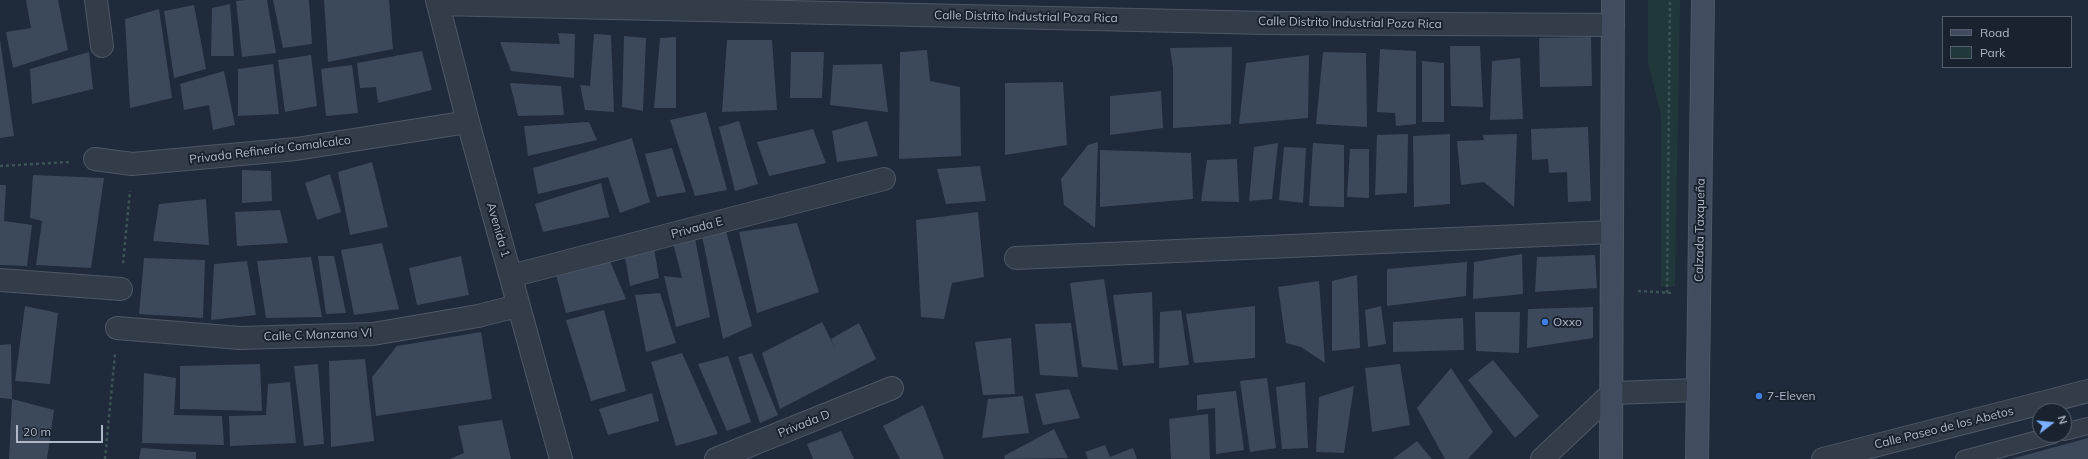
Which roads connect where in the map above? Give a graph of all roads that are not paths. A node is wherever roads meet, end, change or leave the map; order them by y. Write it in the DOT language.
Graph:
graph roads {
  1 [pos="1613,0"];
  2 [pos="1703,0"];
  3 [pos="100,1"];
  4 [pos="438,2"];
  5 [pos="1613,25"];
  6 [pos="102,46"];
  7 [pos="468,122"];
  8 [pos="95,159"];
  9 [pos="884,179"];
  10 [pos="1612,232"];
  11 [pos="1016,258"];
  12 [pos="511,276"];
  13 [pos="0,280"];
  14 [pos="121,289"];
  15 [pos="517,306"];
  16 [pos="117,328"];
  17 [pos="892,388"];
  18 [pos="1698,390"];
  19 [pos="2088,391"];
  20 [pos="1612,393"];
  21 [pos="2088,426"];
  22 [pos="2072,430"];
  23 [pos="2032,441"];
  24 [pos="561,459"];
  25 [pos="716,459"];
  26 [pos="1542,459"];
  27 [pos="1612,459"];
  28 [pos="1696,459"];
  29 [pos="1823,459"];
  30 [pos="1964,459"];
  1 -- 5 [label="main road"];
  2 -- 18 [label="main road, Calzada Taxqueña"];
  3 -- 6 [label="street"];
  4 -- 5 [label="street, Calle Distrito Industrial Poza Rica"];
  4 -- 7 [label="street, Avenida 1"];
  5 -- 10 [label="main road"];
  7 -- 8 [label="street, Privada Refinería Comalcalco"];
  7 -- 12 [label="street, Avenida 1"];
  9 -- 12 [label="street, Privada E"];
  10 -- 11 [label="street"];
  10 -- 20 [label="main road"];
  12 -- 15 [label="street, Avenida 1"];
  13 -- 14 [label="street"];
  15 -- 16 [label="street, Calle C Manzana VI"];
  15 -- 24 [label="street, Avenida 1"];
  17 -- 25 [label="street, Privada D"];
  18 -- 20 [label="street"];
  18 -- 28 [label="main road, Calzada Taxqueña"];
  19 -- 29 [label="street, Calle Paseo de los Abetos"];
  20 -- 26 [label="street"];
  20 -- 27 [label="main road"];
  21 -- 22 [label="lane"];
  23 -- 30 [label="lane"];
}
